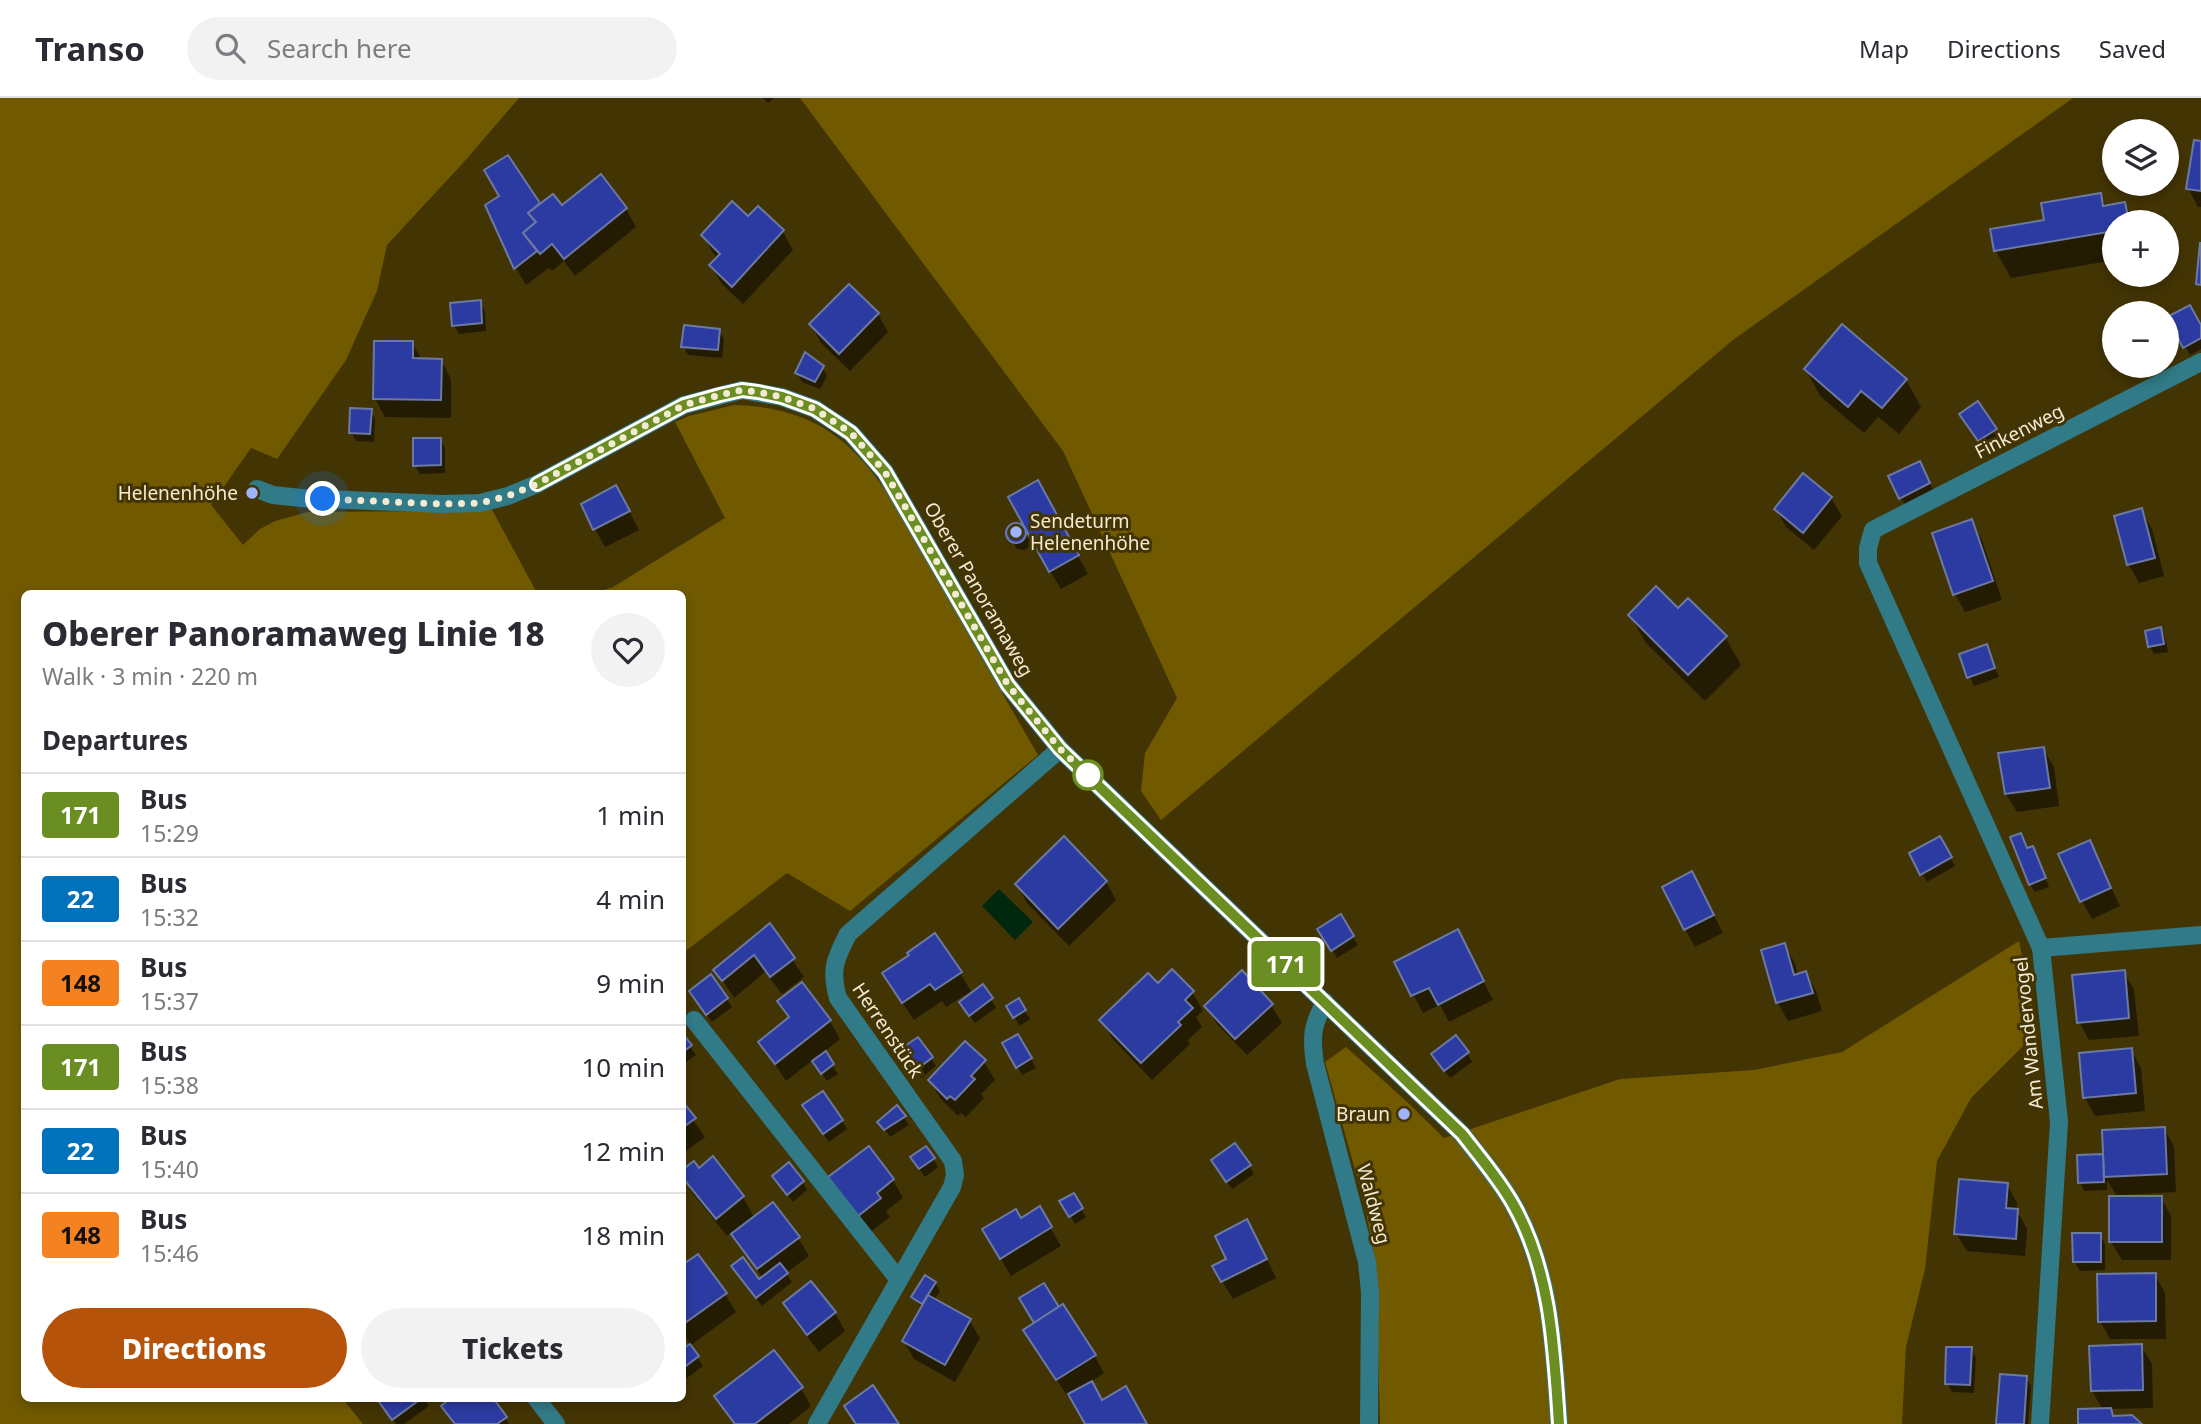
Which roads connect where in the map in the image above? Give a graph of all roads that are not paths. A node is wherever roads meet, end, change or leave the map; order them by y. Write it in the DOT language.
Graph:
graph roads {
  1 [pos="2201,362"];
  2 [pos="257,489"];
  3 [pos="1868,548"];
  4 [pos="1060,749"];
  5 [pos="2201,934"];
  6 [pos="2041,948"];
  7 [pos="1325,1002"];
  8 [pos="694,1020"];
  9 [pos="899,1279"];
  10 [pos="539,1402"];
  11 [pos="556,1424"];
  12 [pos="817,1424"];
  13 [pos="1369,1424"];
  14 [pos="1559,1424"];
  15 [pos="2040,1424"];
  1 -- 3 [label="street, Finkenweg"];
  2 -- 4 [label="street, Oberer Panoramaweg"];
  3 -- 6 [label="street, Am Wandervogel"];
  4 -- 7 [label="street, Oberer Panoramaweg"];
  4 -- 9 [label="street, Herrenstück"];
  5 -- 6 [label="street"];
  6 -- 15 [label="street, Am Wandervogel"];
  7 -- 13 [label="street, Waldweg"];
  7 -- 14 [label="street, Oberer Panoramaweg"];
  8 -- 9 [label="street"];
  9 -- 12 [label="street, Herrenstück"];
  10 -- 11 [label="street"];
}
